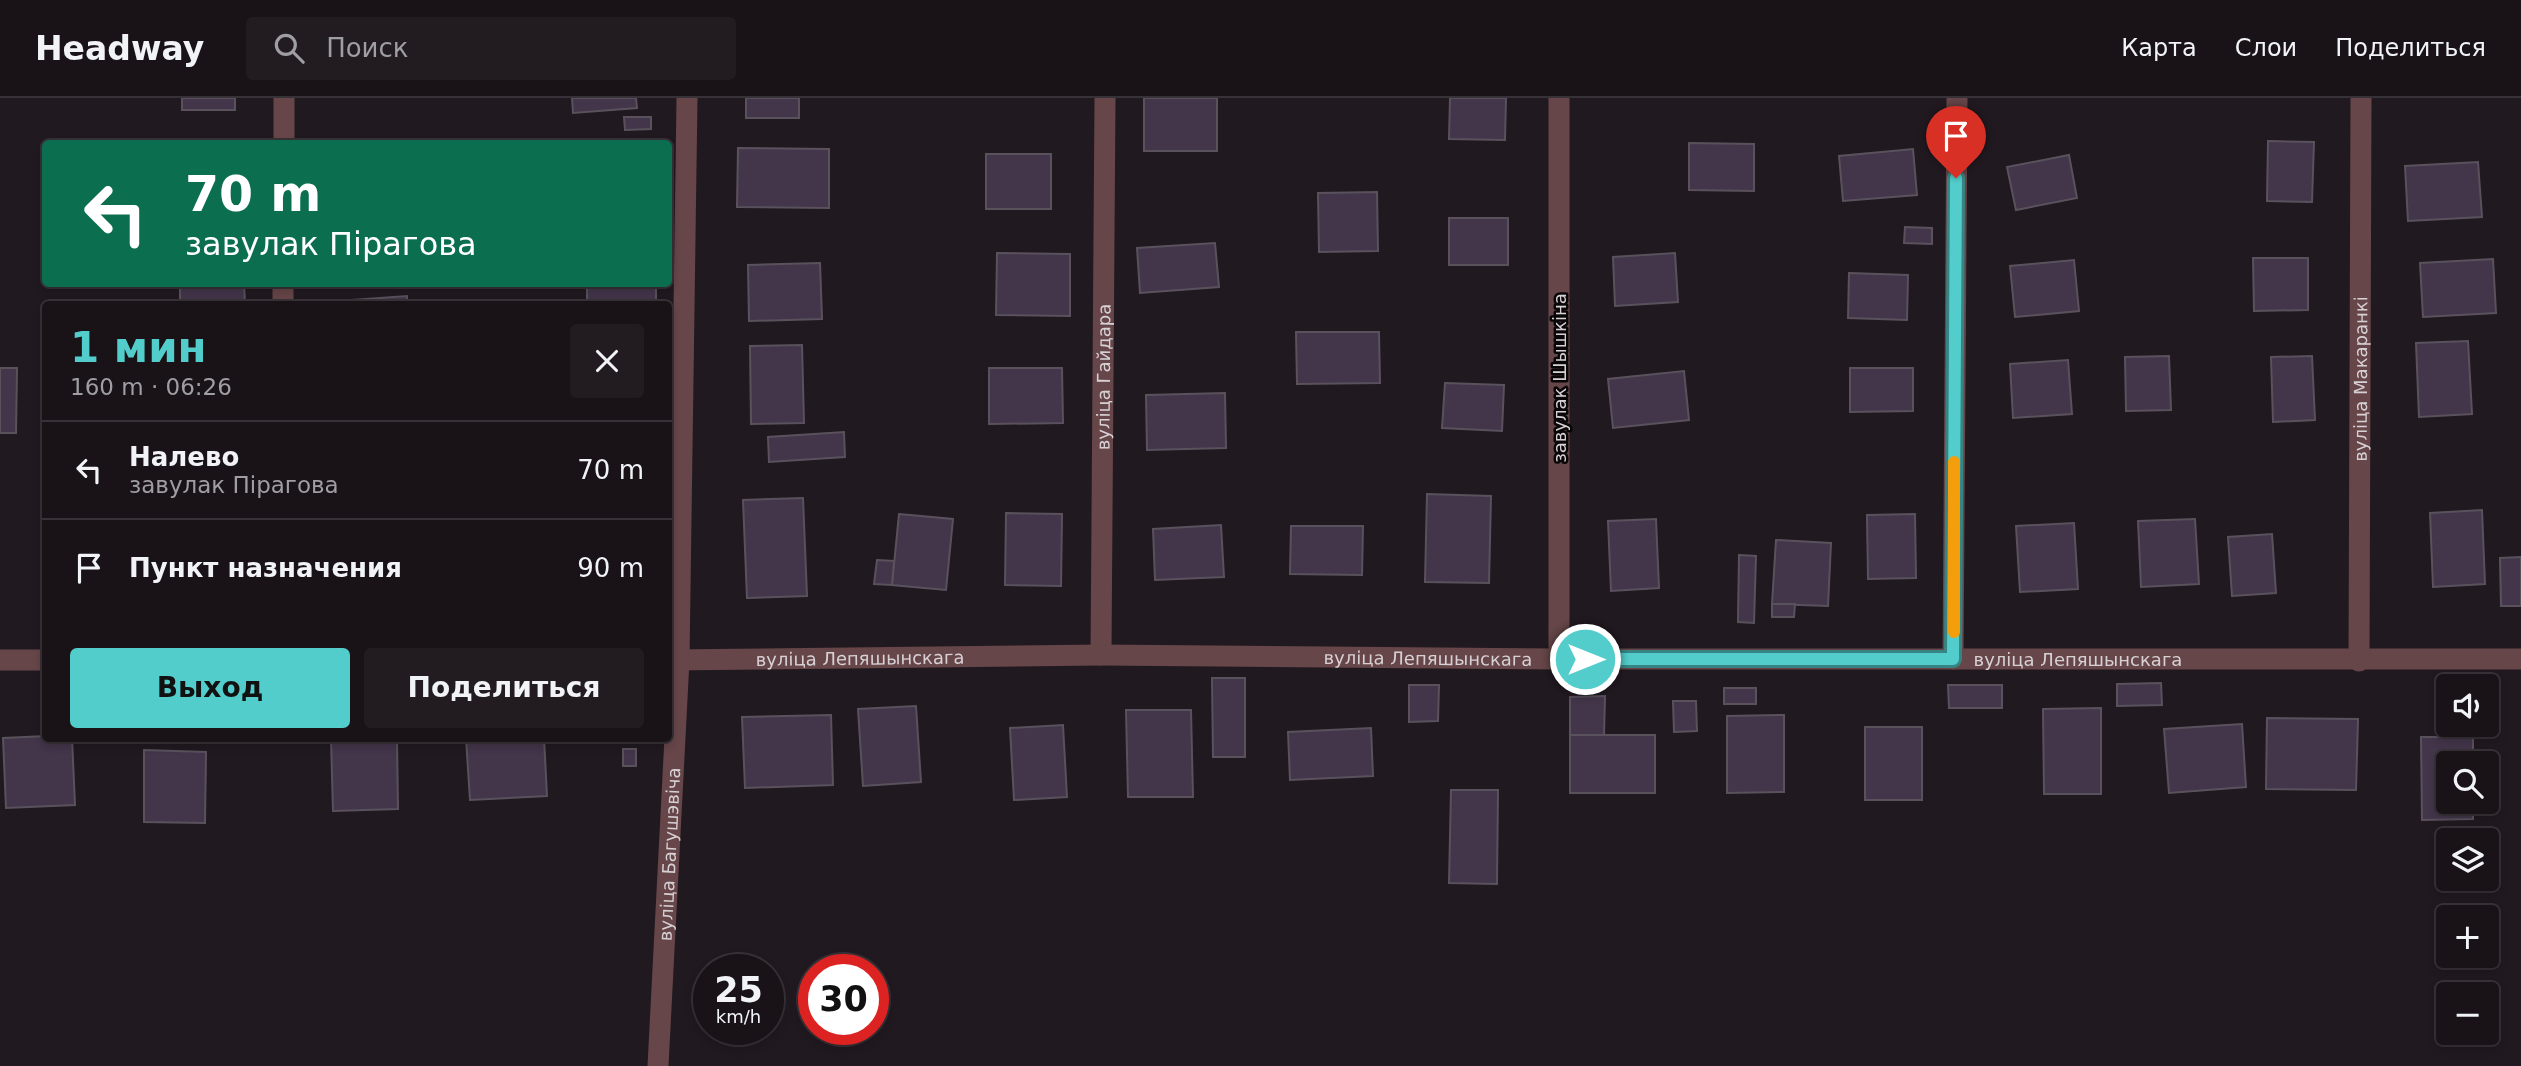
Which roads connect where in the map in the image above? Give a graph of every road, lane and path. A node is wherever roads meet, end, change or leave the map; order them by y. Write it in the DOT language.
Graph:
graph roads {
  1 [pos="284,98"];
  2 [pos="687,98"];
  3 [pos="1105,98"];
  4 [pos="1559,98"];
  5 [pos="1956,98"];
  6 [pos="2361,98"];
  7 [pos="284,140"];
  8 [pos="1101,655"];
  9 [pos="1559,659"];
  10 [pos="1953,659"];
  11 [pos="2521,659"];
  12 [pos="0,660"];
  13 [pos="42,660"];
  14 [pos="674,660"];
  15 [pos="2359,660"];
  16 [pos="672,711"];
  17 [pos="671,742"];
  18 [pos="658,1066"];
  1 -- 7 [label="street"];
  2 -- 14 [label="street, вуліца Багушэвіча"];
  3 -- 8 [label="street, вуліца Гайдара"];
  4 -- 9 [label="street, завулак Шышкіна"];
  5 -- 10 [label="street"];
  6 -- 15 [label="street, вуліца Макаранкі"];
  8 -- 9 [label="street, вуліца Лепяшынскага"];
  8 -- 14 [label="street, вуліца Лепяшынскага"];
  9 -- 10 [label="street, вуліца Лепяшынскага"];
  10 -- 15 [label="street, вуліца Лепяшынскага"];
  11 -- 15 [label="street, вуліца Лепяшынскага"];
  12 -- 13 [label="street"];
  14 -- 16 [label="street, вуліца Багушэвіча"];
  17 -- 18 [label="street, вуліца Багушэвіча"];
}
